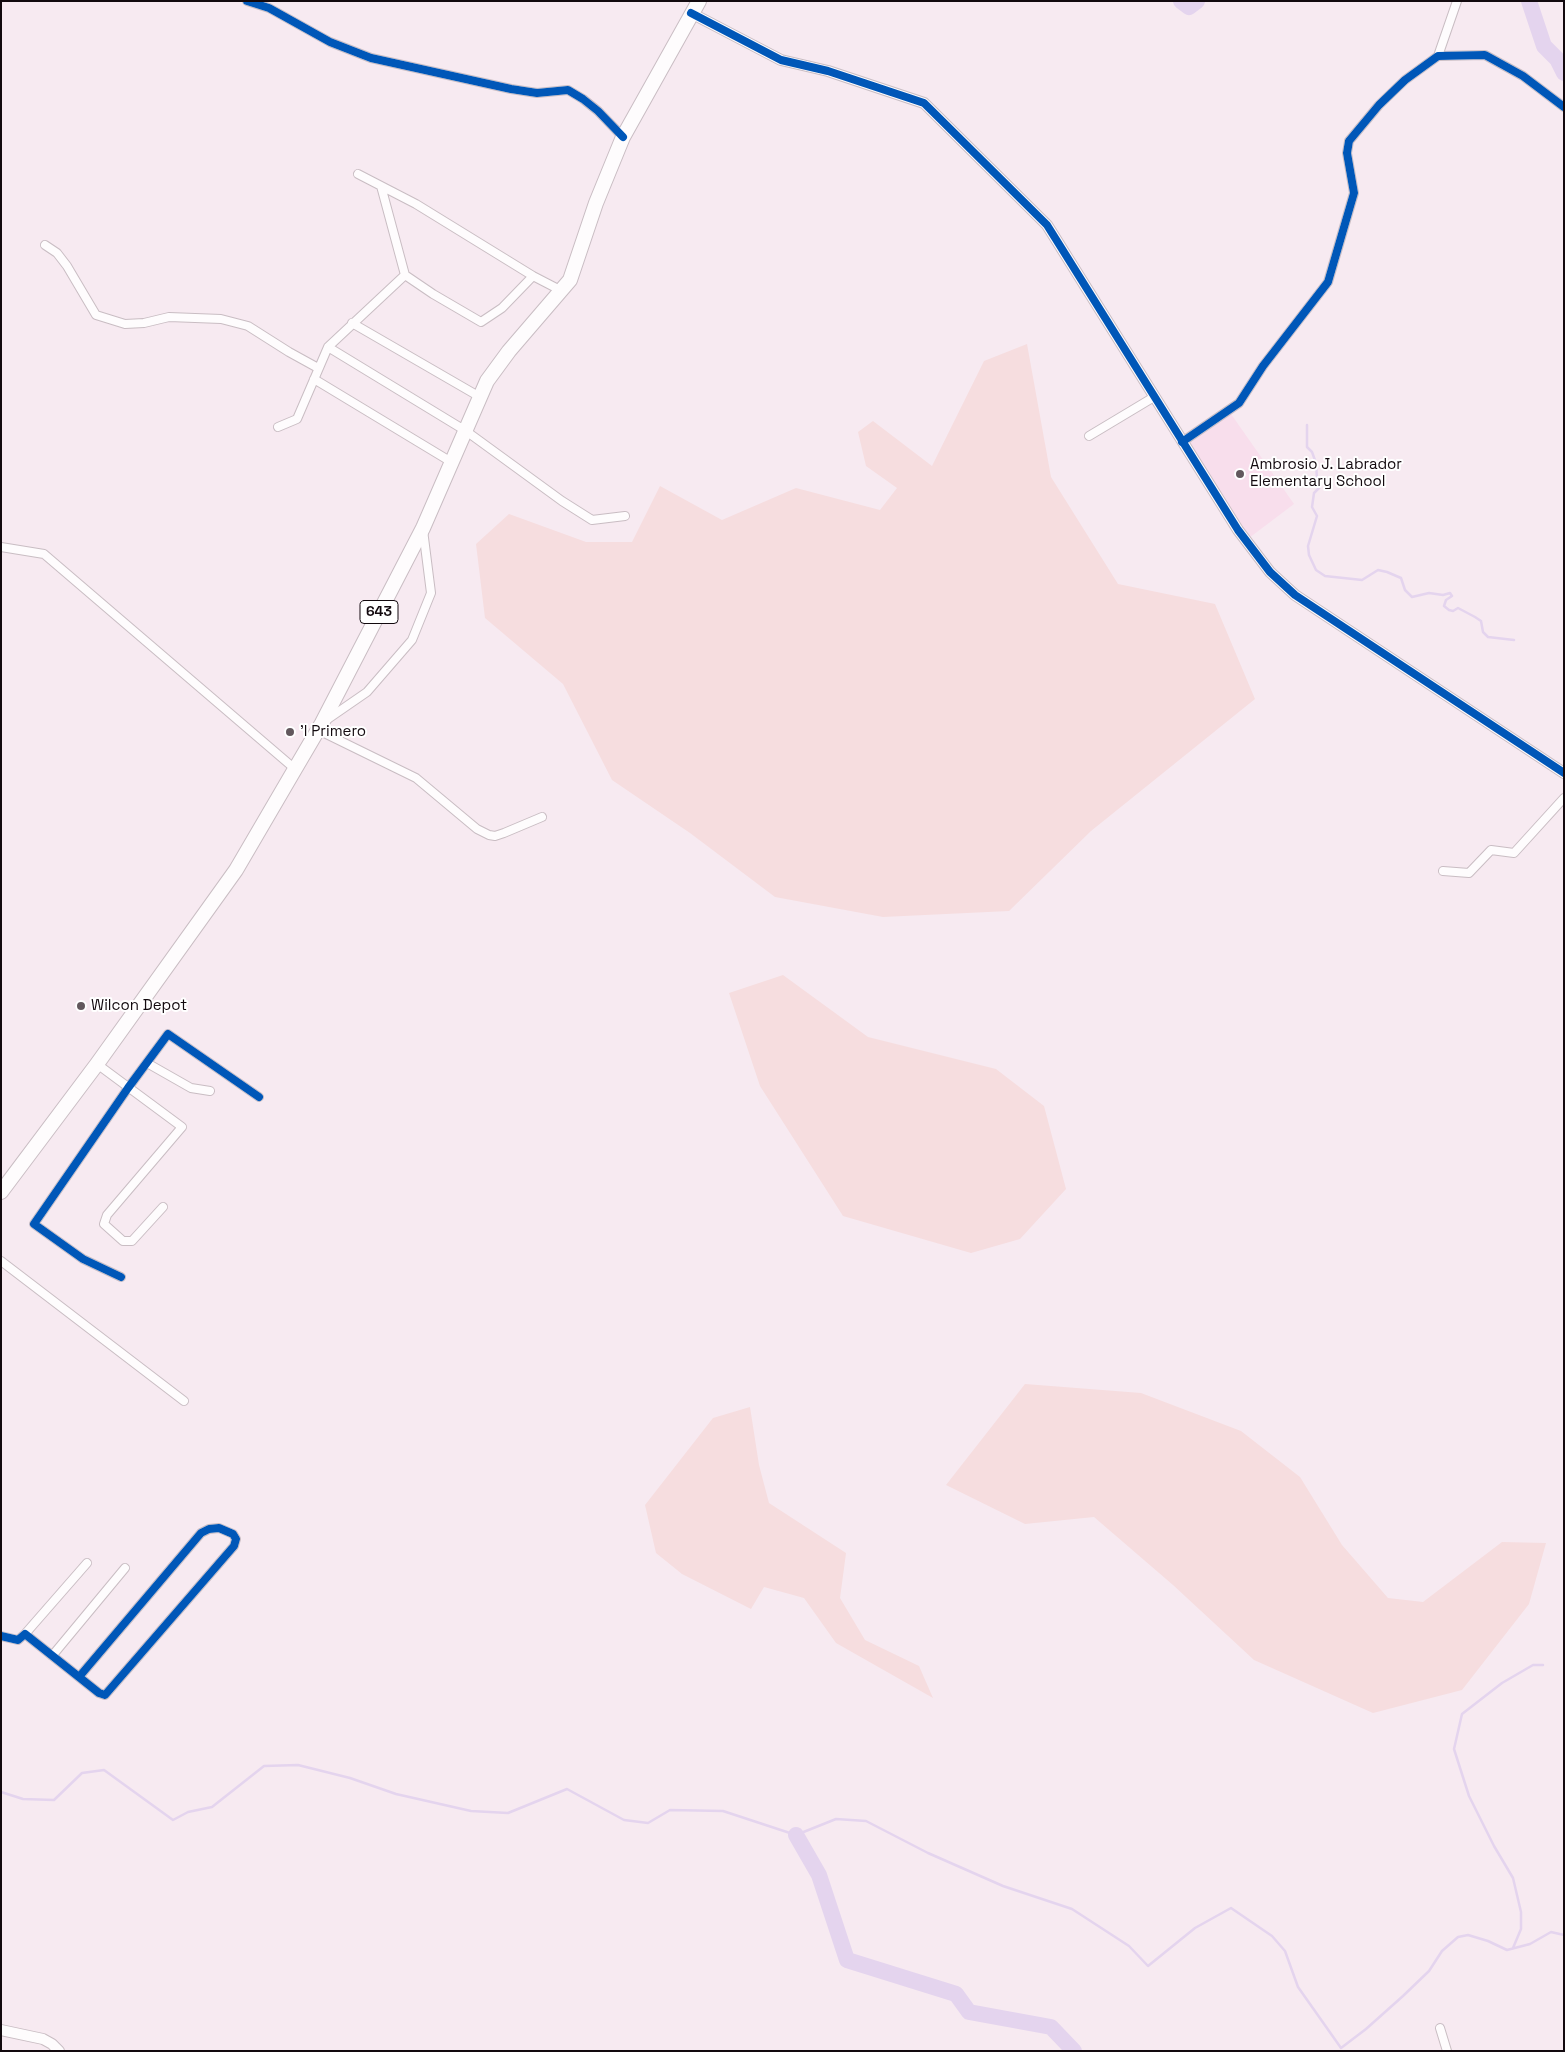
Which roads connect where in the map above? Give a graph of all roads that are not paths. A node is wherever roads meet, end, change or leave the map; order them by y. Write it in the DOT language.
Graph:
graph roads {
  1 [pos="247,1"];
  2 [pos="1456,3"];
  3 [pos="695,7"];
  4 [pos="1438,56"];
  5 [pos="1564,107"];
  6 [pos="623,137"];
  7 [pos="358,174"];
  8 [pos="381,186"];
  9 [pos="45,245"];
  10 [pos="405,275"];
  11 [pos="533,276"];
  12 [pos="562,291"];
  13 [pos="352,323"];
  14 [pos="328,347"];
  15 [pos="318,368"];
  16 [pos="314,379"];
  17 [pos="480,396"];
  18 [pos="1154,397"];
  19 [pos="278,427"];
  20 [pos="466,432"];
  21 [pos="1089,436"];
  22 [pos="1182,442"];
  23 [pos="453,463"];
  24 [pos="625,516"];
  25 [pos="423,528"];
  26 [pos="1,547"];
  27 [pos="320,726"];
  28 [pos="296,769"];
  29 [pos="1564,773"];
  30 [pos="1564,798"];
  31 [pos="542,817"];
  32 [pos="1443,871"];
  33 [pos="147,1062"];
  34 [pos="97,1064"];
  35 [pos="128,1088"];
  36 [pos="210,1091"];
  37 [pos="259,1097"];
  38 [pos="1,1192"];
  39 [pos="163,1207"];
  40 [pos="1,1262"];
  41 [pos="121,1277"];
  42 [pos="184,1401"];
  43 [pos="87,1563"];
  44 [pos="125,1568"];
  45 [pos="24,1634"];
  46 [pos="1,1636"];
  47 [pos="52,1656"];
  48 [pos="79,1677"];
  49 [pos="1440,2028"];
  50 [pos="1,2030"];
  51 [pos="59,2051"];
  52 [pos="1447,2051"];
  1 -- 6 [label="street"];
  2 -- 4 [label="street"];
  3 -- 6 [label="highway, 643"];
  3 -- 18 [label="street"];
  4 -- 5 [label="street"];
  4 -- 22 [label="street"];
  6 -- 12 [label="highway, 643"];
  7 -- 8 [label="street"];
  8 -- 10 [label="street"];
  8 -- 11 [label="street"];
  9 -- 15 [label="street"];
  10 -- 11 [label="street"];
  10 -- 13 [label="street"];
  11 -- 12 [label="street"];
  12 -- 17 [label="highway, 643"];
  13 -- 14 [label="street"];
  13 -- 17 [label="street"];
  14 -- 15 [label="street"];
  14 -- 20 [label="street"];
  15 -- 16 [label="street"];
  16 -- 19 [label="street"];
  16 -- 23 [label="street"];
  17 -- 20 [label="highway, 643"];
  18 -- 21 [label="street"];
  18 -- 22 [label="street"];
  20 -- 23 [label="highway, 643"];
  20 -- 24 [label="street"];
  22 -- 29 [label="street"];
  23 -- 25 [label="highway, 643"];
  25 -- 27 [label="highway, 643"];
  25 -- 27 [label="street"];
  26 -- 28 [label="street"];
  27 -- 28 [label="highway, 643"];
  27 -- 31 [label="street"];
  28 -- 34 [label="highway, 643"];
  30 -- 32 [label="street"];
  33 -- 35 [label="street"];
  33 -- 36 [label="street"];
  33 -- 37 [label="street"];
  34 -- 35 [label="street"];
  34 -- 38 [label="highway, 643"];
  35 -- 39 [label="street"];
  35 -- 41 [label="street"];
  40 -- 42 [label="street"];
  43 -- 45 [label="street"];
  44 -- 47 [label="street"];
  45 -- 46 [label="street"];
  45 -- 47 [label="street"];
  47 -- 48 [label="street"];
  48 -- 48 [label="street"];
  49 -- 52 [label="street"];
  50 -- 51 [label="street"];
}
